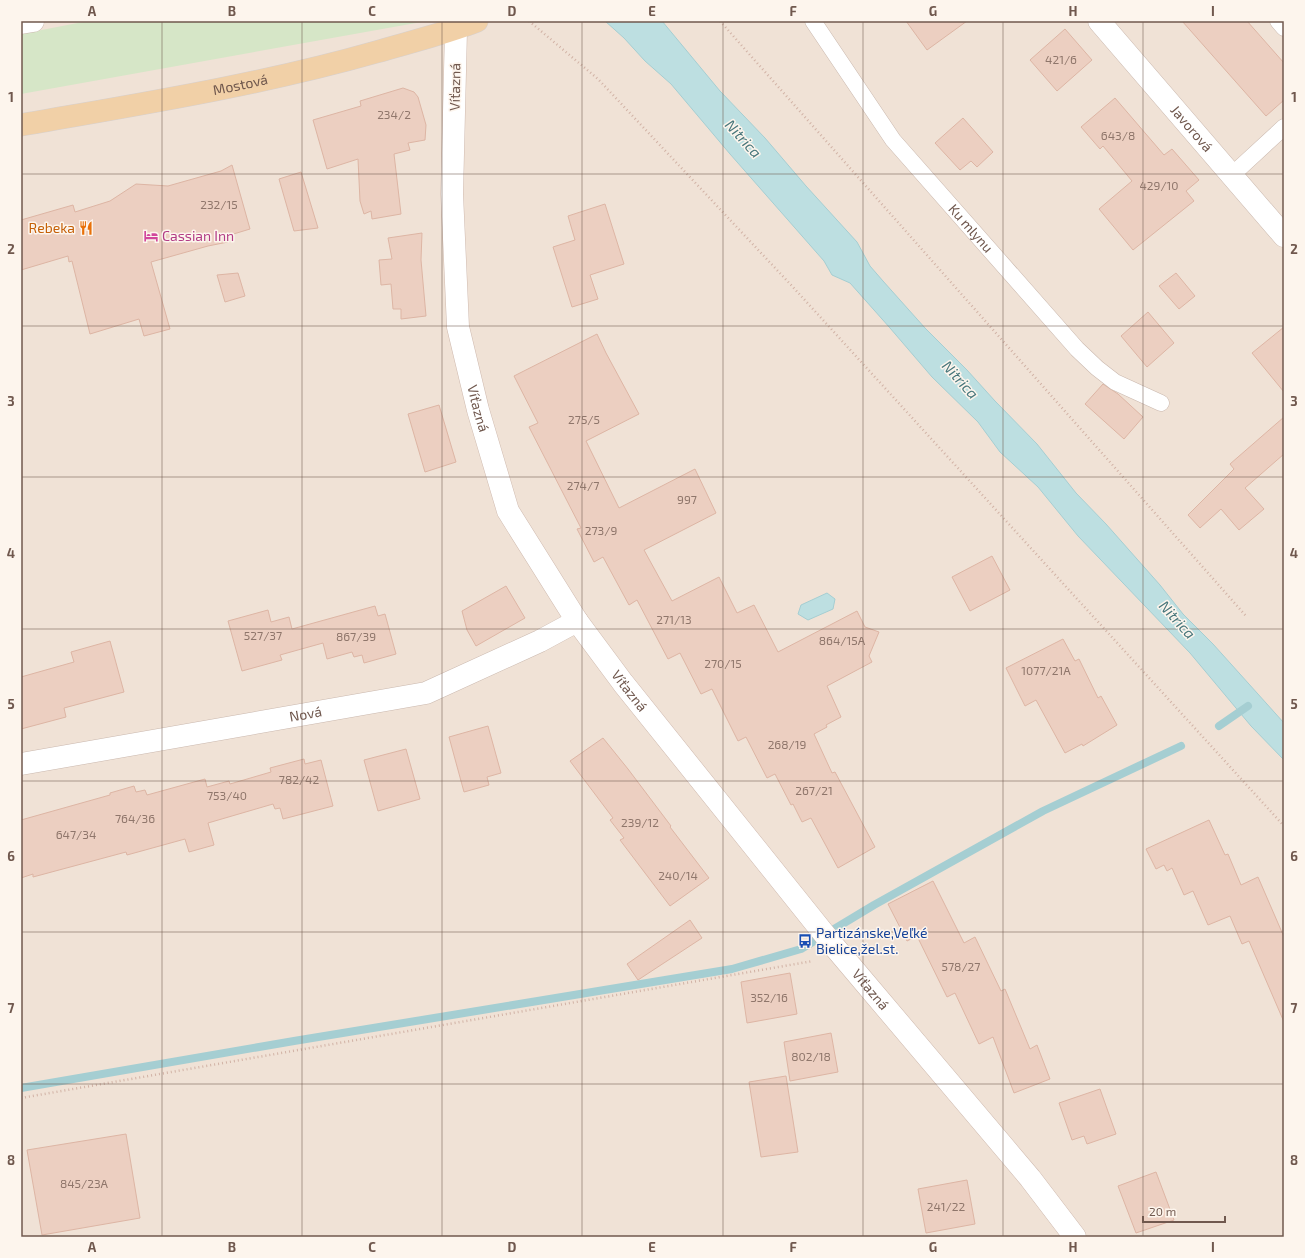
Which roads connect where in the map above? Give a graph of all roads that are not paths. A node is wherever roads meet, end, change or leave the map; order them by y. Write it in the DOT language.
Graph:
graph roads {
  1 [pos="33,21"];
  2 [pos="477,21"];
  3 [pos="813,21"];
  4 [pos="1099,21"];
  5 [pos="1278,21"];
  6 [pos="21,23"];
  7 [pos="455,25"];
  8 [pos="1284,28"];
  9 [pos="21,126"];
  10 [pos="1284,127"];
  11 [pos="1232,175"];
  12 [pos="1284,236"];
  13 [pos="1161,403"];
  14 [pos="576,621"];
  15 [pos="21,764"];
  16 [pos="1075,1237"];
  1 -- 6 [label="main road"];
  2 -- 7 [label="main road, Mostová"];
  3 -- 13 [label="lane, Ku mlynu"];
  4 -- 11 [label="main road, Javorová"];
  5 -- 8 [label="lane"];
  7 -- 9 [label="main road, Mostová"];
  7 -- 14 [label="main road, Víťazná"];
  10 -- 11 [label="lane"];
  11 -- 12 [label="main road, Javorová"];
  14 -- 15 [label="main road, Nová"];
  14 -- 16 [label="main road, Víťazná"];
}
